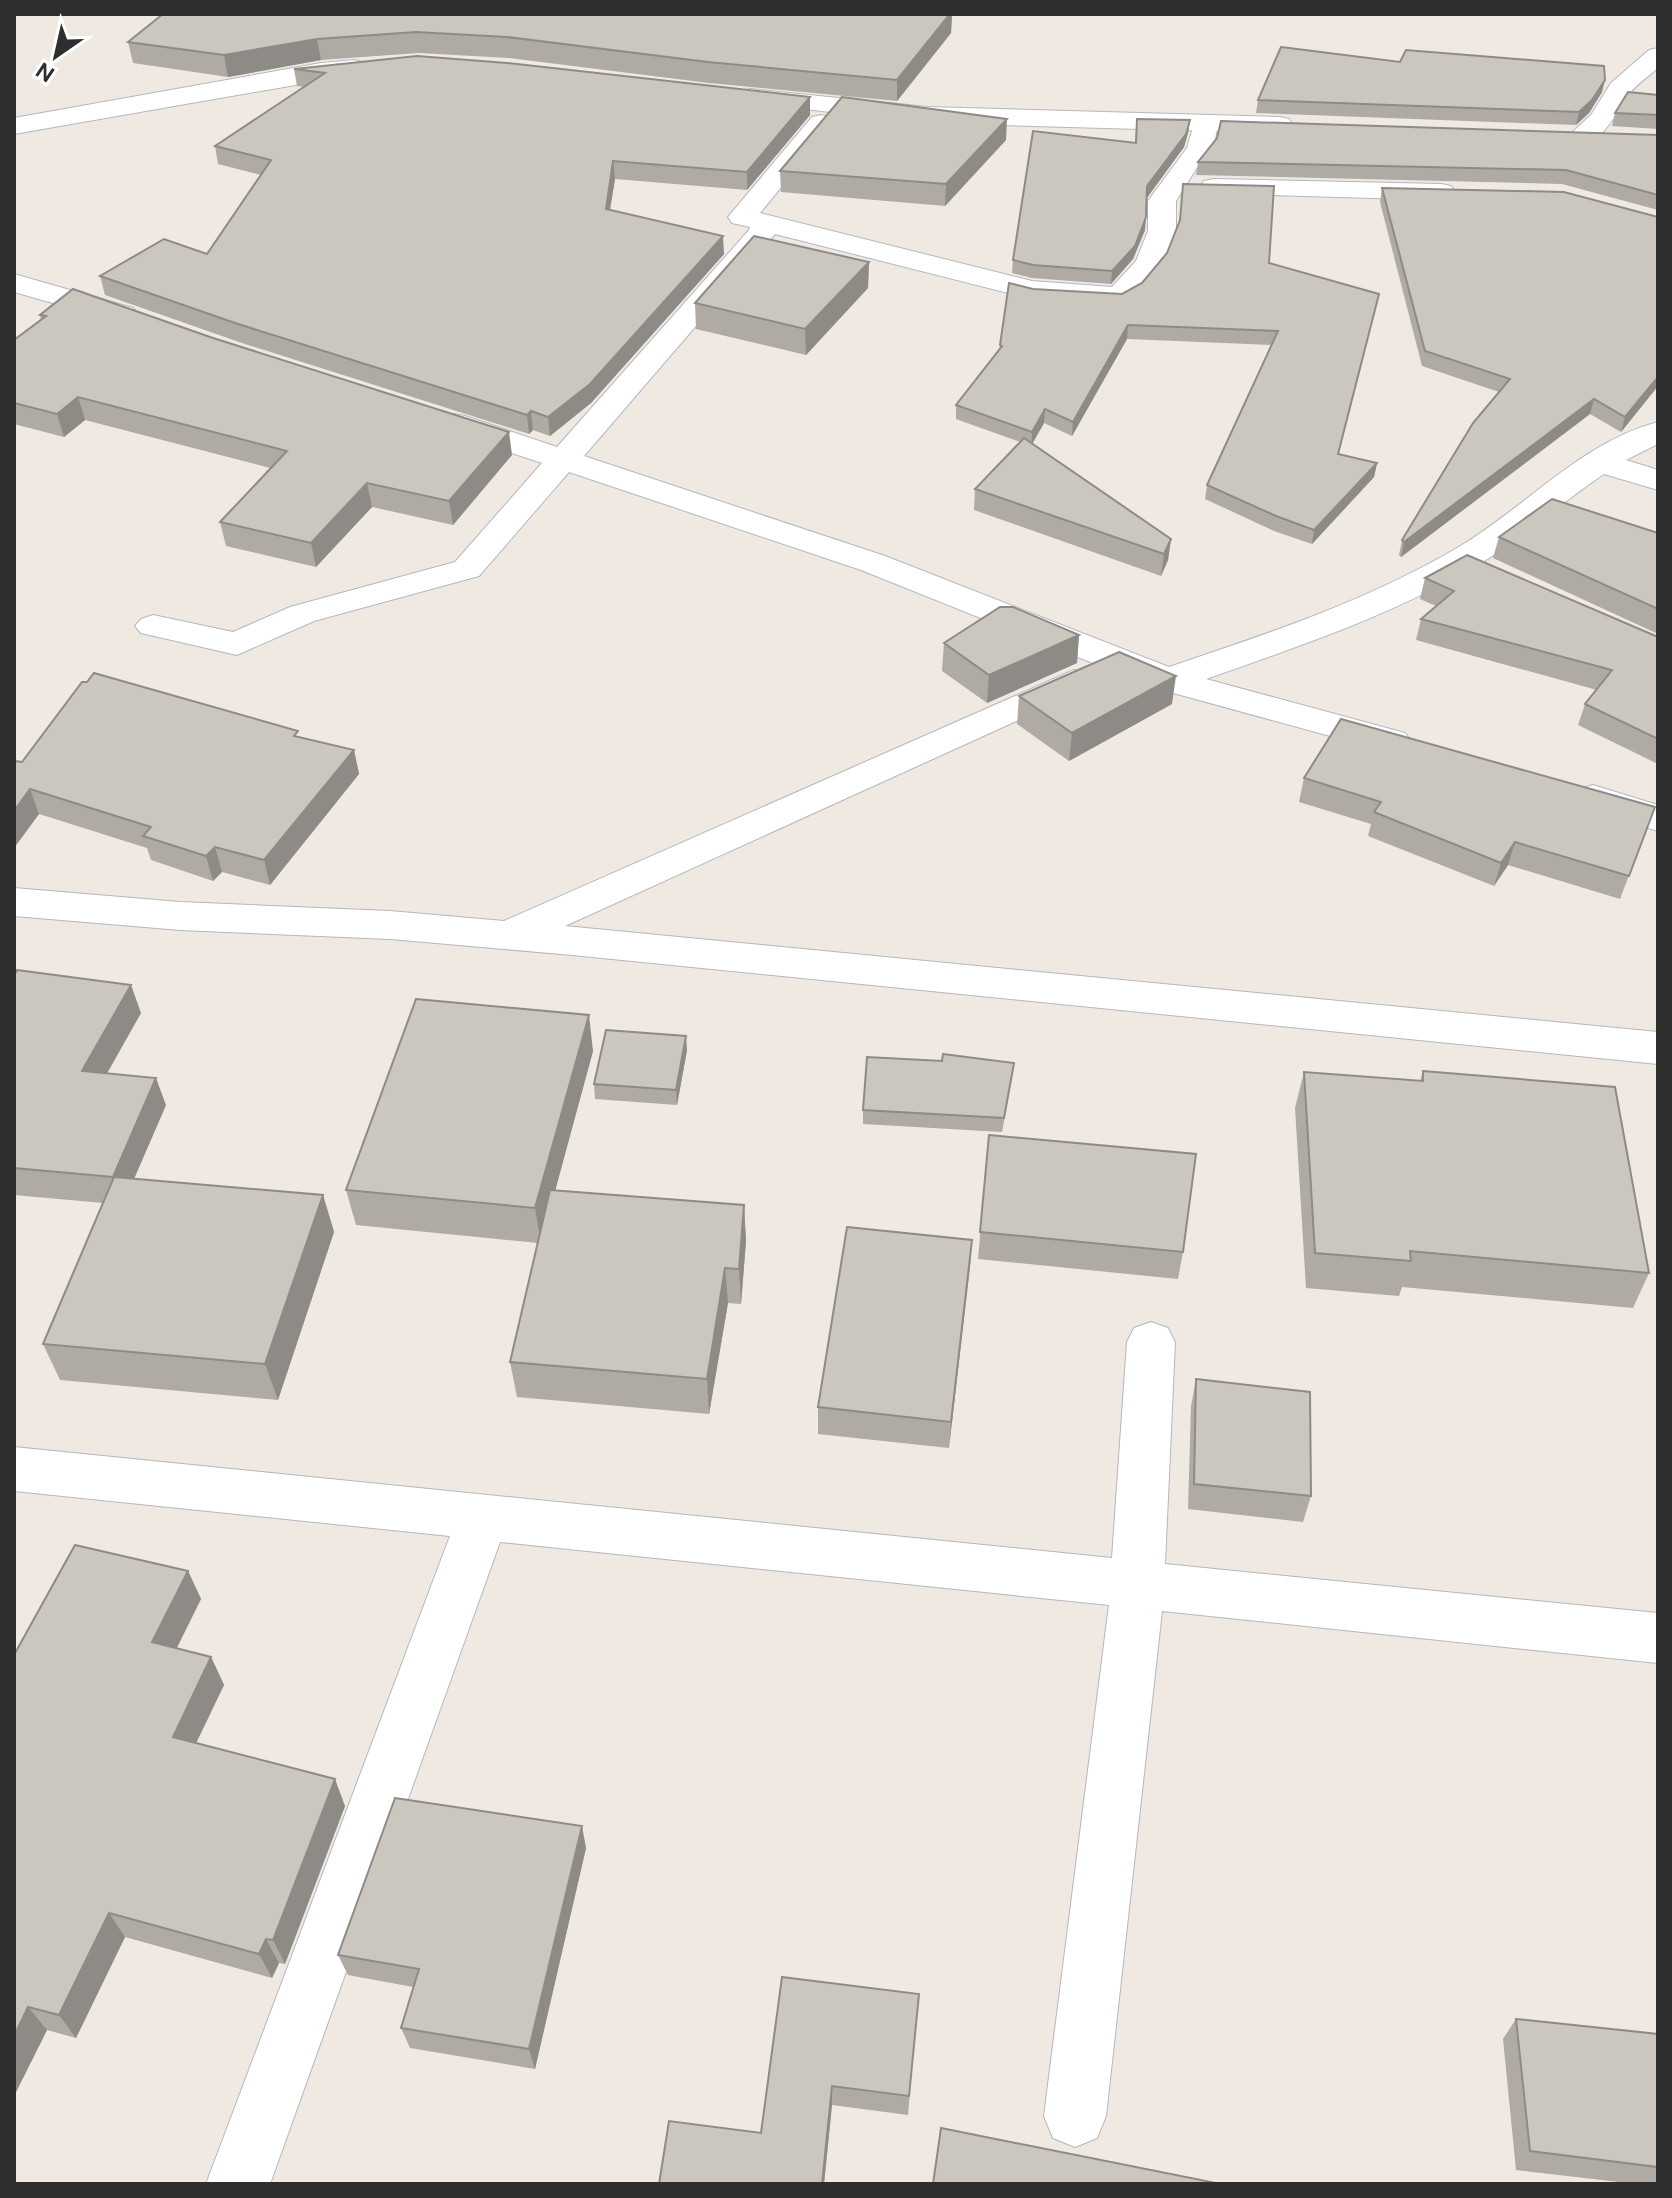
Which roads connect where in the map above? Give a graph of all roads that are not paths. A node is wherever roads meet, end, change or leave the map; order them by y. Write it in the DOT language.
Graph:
graph roads {
  1 [pos="1658,55"];
  2 [pos="377,66"];
  3 [pos="725,95"];
  4 [pos="835,106"];
  5 [pos="1205,123"];
  6 [pos="14,126"];
  7 [pos="1309,126"];
  8 [pos="1549,137"];
  9 [pos="1579,138"];
  10 [pos="1611,139"];
  11 [pos="1172,186"];
  12 [pos="1468,193"];
  13 [pos="766,223"];
  14 [pos="14,283"];
  15 [pos="154,325"];
  16 [pos="419,412"];
  17 [pos="1658,432"];
  18 [pos="566,459"];
  19 [pos="1603,463"];
  20 [pos="1658,480"];
  21 [pos="1461,560"];
  22 [pos="1503,579"];
  23 [pos="153,626"];
  24 [pos="1118,662"];
  25 [pos="1168,680"];
  26 [pos="1426,750"];
  27 [pos="1557,788"];
  28 [pos="1658,818"];
  29 [pos="14,902"];
  30 [pos="507,936"];
  31 [pos="1658,1048"];
  32 [pos="1151,1342"];
  33 [pos="14,1469"];
  34 [pos="483,1517"];
  35 [pos="1137,1585"];
  36 [pos="1658,1638"];
  37 [pos="1075,2116"];
  38 [pos="238,2184"];
  1 -- 9 [label="street"];
  2 -- 6 [label="street"];
  3 -- 4 [label="street"];
  4 -- 5 [label="street"];
  4 -- 13 [label="street"];
  5 -- 7 [label="street"];
  5 -- 11 [label="street"];
  8 -- 9 [label="street"];
  9 -- 10 [label="street"];
  11 -- 12 [label="street"];
  11 -- 13 [label="street"];
  13 -- 18 [label="street"];
  14 -- 15 [label="street"];
  16 -- 18 [label="street"];
  17 -- 19 [label="street"];
  18 -- 23 [label="street"];
  18 -- 24 [label="street"];
  19 -- 20 [label="street"];
  19 -- 21 [label="street"];
  21 -- 22 [label="street"];
  21 -- 25 [label="street"];
  24 -- 25 [label="street"];
  24 -- 30 [label="street"];
  25 -- 26 [label="street"];
  27 -- 28 [label="street"];
  29 -- 30 [label="street"];
  30 -- 31 [label="street"];
  32 -- 35 [label="street"];
  33 -- 34 [label="street"];
  34 -- 35 [label="street"];
  34 -- 38 [label="street"];
  35 -- 36 [label="street"];
  35 -- 37 [label="street"];
}
